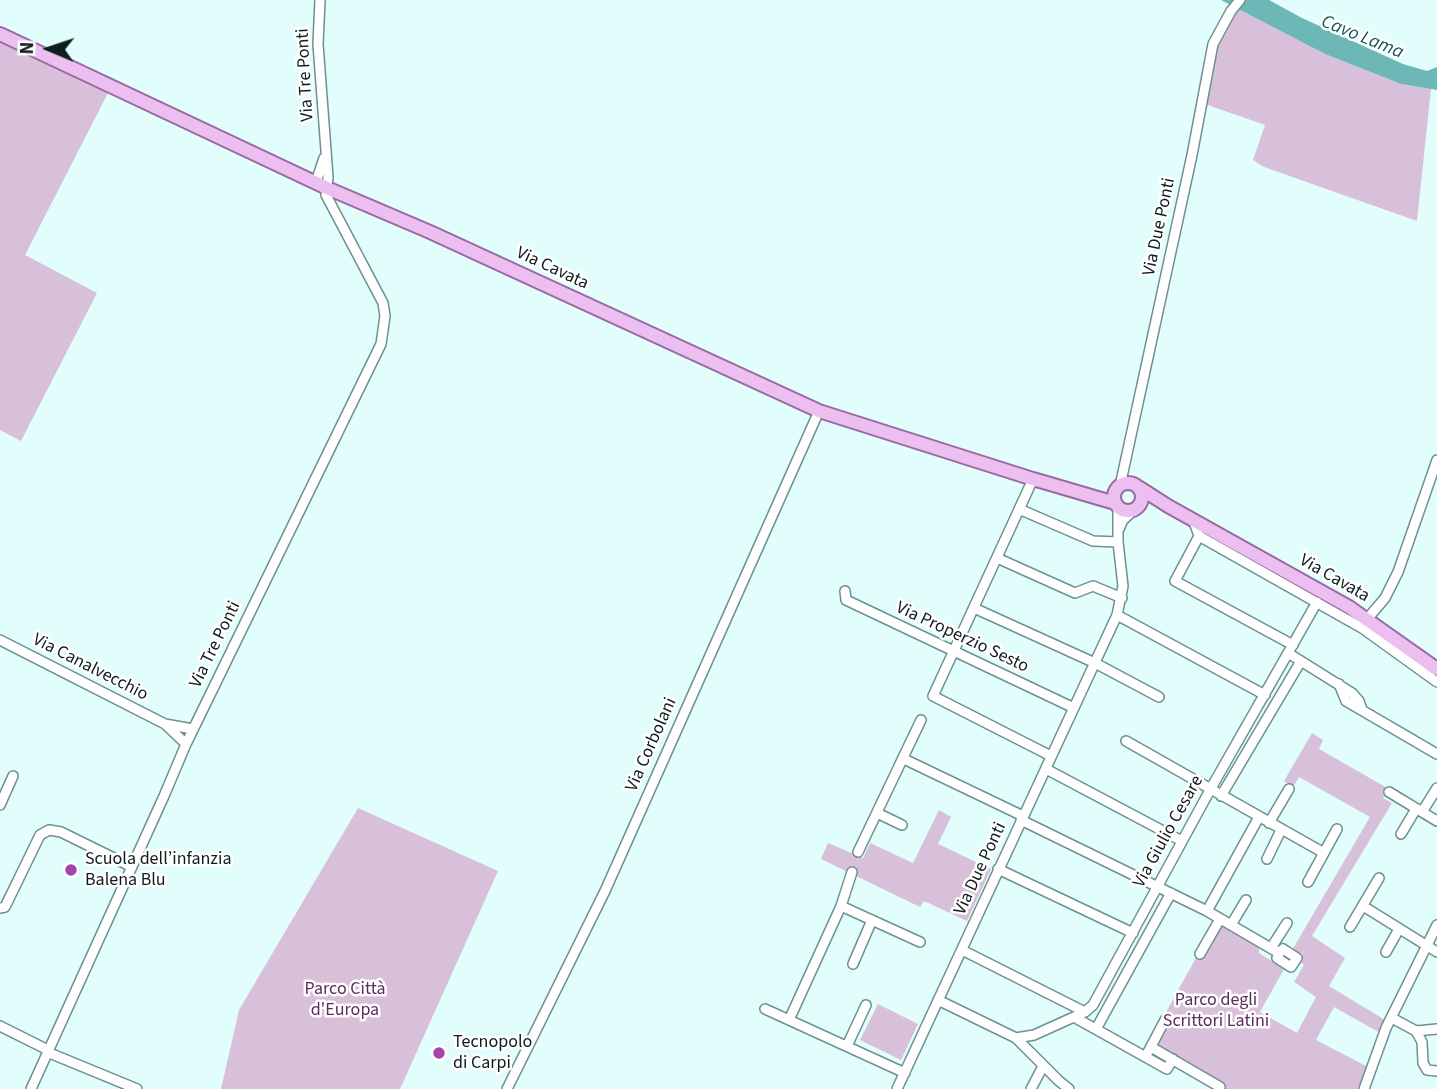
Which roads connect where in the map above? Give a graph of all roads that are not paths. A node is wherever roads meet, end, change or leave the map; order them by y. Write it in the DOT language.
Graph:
graph roads {
  1 [pos="320,0"];
  2 [pos="1240,0"];
  3 [pos="0,34"];
  4 [pos="321,185"];
  5 [pos="340,193"];
  6 [pos="338,218"];
  7 [pos="819,411"];
  8 [pos="1437,460"];
  9 [pos="1033,479"];
  10 [pos="1120,494"];
  11 [pos="1168,506"];
  12 [pos="1138,507"];
  13 [pos="1019,509"];
  14 [pos="1193,519"];
  15 [pos="1199,536"];
  16 [pos="1118,538"];
  17 [pos="997,558"];
  18 [pos="845,591"];
  19 [pos="1122,598"];
  20 [pos="1317,602"];
  21 [pos="974,608"];
  22 [pos="1117,615"];
  23 [pos="1368,618"];
  24 [pos="0,640"];
  25 [pos="1291,649"];
  26 [pos="954,650"];
  27 [pos="1301,661"];
  28 [pos="1095,663"];
  29 [pos="1437,669"];
  30 [pos="1437,682"];
  31 [pos="1265,695"];
  32 [pos="1159,697"];
  33 [pos="1074,708"];
  34 [pos="921,720"];
  35 [pos="165,724"];
  36 [pos="193,729"];
  37 [pos="1126,741"];
  38 [pos="186,744"];
  39 [pos="1437,754"];
  40 [pos="1051,756"];
  41 [pos="904,759"];
  42 [pos="1045,769"];
  43 [pos="13,776"];
  44 [pos="1437,788"];
  45 [pos="1289,789"];
  46 [pos="1210,790"];
  47 [pos="1389,792"];
  48 [pos="1221,796"];
  49 [pos="0,805"];
  50 [pos="1419,811"];
  51 [pos="877,813"];
  52 [pos="1259,817"];
  53 [pos="1022,818"];
  54 [pos="1437,821"];
  55 [pos="1269,822"];
  56 [pos="902,825"];
  57 [pos="1337,829"];
  58 [pos="1281,830"];
  59 [pos="1401,834"];
  60 [pos="1182,841"];
  61 [pos="858,852"];
  62 [pos="1324,853"];
  63 [pos="1267,859"];
  64 [pos="132,867"];
  65 [pos="998,869"];
  66 [pos="852,872"];
  67 [pos="1379,878"];
  68 [pos="1308,882"];
  69 [pos="1157,886"];
  70 [pos="1171,893"];
  71 [pos="1246,900"];
  72 [pos="841,906"];
  73 [pos="1363,906"];
  74 [pos="0,908"];
  75 [pos="1207,911"];
  76 [pos="1220,919"];
  77 [pos="872,920"];
  78 [pos="1287,923"];
  79 [pos="1231,925"];
  80 [pos="1437,925"];
  81 [pos="1350,927"];
  82 [pos="1399,929"];
  83 [pos="1133,933"];
  84 [pos="920,942"];
  85 [pos="1427,946"];
  86 [pos="962,950"];
  87 [pos="1386,952"];
  88 [pos="1437,952"];
  89 [pos="1200,954"];
  90 [pos="853,964"];
  91 [pos="939,1000"];
  92 [pos="866,1005"];
  93 [pos="765,1009"];
  94 [pos="1085,1012"];
  95 [pos="1074,1017"];
  96 [pos="1392,1018"];
  97 [pos="789,1020"];
  98 [pos="1165,1020"];
  99 [pos="0,1027"];
  100 [pos="1096,1029"];
  101 [pos="1437,1029"];
  102 [pos="1416,1031"];
  103 [pos="1016,1038"];
  104 [pos="847,1046"];
  105 [pos="1151,1047"];
  106 [pos="48,1051"];
  107 [pos="1145,1056"];
  108 [pos="1173,1059"];
  109 [pos="1043,1066"];
  110 [pos="1370,1069"];
  111 [pos="1437,1071"];
  112 [pos="905,1073"];
  113 [pos="1220,1087"];
  114 [pos="31,1089"];
  115 [pos="136,1089"];
  116 [pos="507,1089"];
  117 [pos="897,1089"];
  118 [pos="1031,1089"];
  119 [pos="1069,1089"];
  120 [pos="1359,1089"];
  121 [pos="1364,1089"];
  1 -- 4 [label="street, Via Tre Ponti"];
  2 -- 10 [label="street, Via Due Ponti"];
  3 -- 4 [label="main road, Via Cavata"];
  4 -- 5 [label="main road, Via Cavata"];
  4 -- 6 [label="street, Via Tre Ponti"];
  5 -- 6 [label="street"];
  5 -- 7 [label="main road, Via Cavata"];
  6 -- 36 [label="street, Via Tre Ponti"];
  7 -- 9 [label="main road, Via Cavata"];
  7 -- 116 [label="street, Via Corbolani"];
  8 -- 23 [label="street, Via Cavata"];
  9 -- 10 [label="main road, Via Cavata"];
  9 -- 13 [label="street"];
  10 -- 11 [label="main road, Via Cavata"];
  10 -- 12 [label="main road, Via Cavata"];
  10 -- 12 [label="main road"];
  10 -- 16 [label="street, Via Due Ponti"];
  11 -- 12 [label="main road, Via Cavata"];
  11 -- 14 [label="main road, Via Cavata"];
  12 -- 16 [label="street"];
  13 -- 16 [label="street"];
  13 -- 17 [label="street"];
  14 -- 15 [label="street"];
  14 -- 23 [label="main road, Via Cavata"];
  15 -- 20 [label="street"];
  15 -- 25 [label="street"];
  16 -- 19 [label="street, Via Due Ponti"];
  17 -- 19 [label="street"];
  17 -- 21 [label="street"];
  18 -- 26 [label="street, Via Properzio Sesto"];
  19 -- 22 [label="street, Via Due Ponti"];
  20 -- 25 [label="street, Via Giulio Cesare"];
  20 -- 30 [label="street"];
  21 -- 26 [label="street"];
  21 -- 28 [label="street"];
  22 -- 28 [label="street, Via Due Ponti"];
  22 -- 31 [label="street"];
  23 -- 29 [label="main road"];
  24 -- 35 [label="street, Via Canalvecchio"];
  25 -- 27 [label="street"];
  25 -- 31 [label="street, Via Giulio Cesare"];
  26 -- 33 [label="street, Via Properzio Sesto"];
  26 -- 40 [label="street"];
  27 -- 39 [label="street"];
  27 -- 48 [label="street, Via Giulio Cesare"];
  28 -- 32 [label="street"];
  28 -- 33 [label="street, Via Due Ponti"];
  31 -- 46 [label="street, Via Giulio Cesare"];
  33 -- 40 [label="street, Via Due Ponti"];
  34 -- 41 [label="street"];
  35 -- 36 [label="street, Via Canalvecchio"];
  35 -- 38 [label="street, Via Canalvecchio"];
  36 -- 38 [label="street, Via Tre Ponti"];
  37 -- 46 [label="street"];
  38 -- 64 [label="street, Via Tre Ponti"];
  40 -- 42 [label="street, Via Due Ponti"];
  41 -- 51 [label="street"];
  41 -- 53 [label="street"];
  42 -- 53 [label="street, Via Due Ponti"];
  42 -- 60 [label="street"];
  43 -- 49 [label="street"];
  44 -- 50 [label="street"];
  45 -- 55 [label="street"];
  46 -- 48 [label="street"];
  46 -- 60 [label="street, Via Giulio Cesare"];
  47 -- 50 [label="street"];
  48 -- 52 [label="street"];
  50 -- 54 [label="street"];
  50 -- 59 [label="street"];
  51 -- 56 [label="street"];
  51 -- 61 [label="street"];
  52 -- 55 [label="street"];
  52 -- 75 [label="street"];
  53 -- 65 [label="street, Via Due Ponti"];
  53 -- 69 [label="street"];
  55 -- 58 [label="street"];
  57 -- 62 [label="street"];
  58 -- 62 [label="street"];
  58 -- 63 [label="street"];
  60 -- 69 [label="street, Via Giulio Cesare"];
  62 -- 68 [label="street"];
  64 -- 74 [label="street"];
  64 -- 106 [label="street, Via Tre Ponti"];
  65 -- 83 [label="street"];
  65 -- 86 [label="street, Via Due Ponti"];
  66 -- 72 [label="street"];
  67 -- 73 [label="street"];
  69 -- 70 [label="street"];
  69 -- 83 [label="street, Via Giulio Cesare"];
  70 -- 75 [label="street"];
  70 -- 100 [label="street, Via Giulio Cesare"];
  71 -- 79 [label="street"];
  72 -- 77 [label="street"];
  72 -- 97 [label="street"];
  73 -- 81 [label="street"];
  73 -- 82 [label="street"];
  75 -- 76 [label="street"];
  76 -- 79 [label="street"];
  76 -- 89 [label="street"];
  77 -- 84 [label="street"];
  77 -- 90 [label="street"];
  78 -- 79 [label="street"];
  80 -- 85 [label="street"];
  82 -- 85 [label="street"];
  82 -- 87 [label="street"];
  83 -- 94 [label="street, Via Giulio Cesare"];
  85 -- 88 [label="street"];
  85 -- 96 [label="street"];
  86 -- 91 [label="street, Via Due Ponti"];
  86 -- 94 [label="street"];
  91 -- 103 [label="street"];
  91 -- 112 [label="street, Via Due Ponti"];
  92 -- 104 [label="street"];
  93 -- 97 [label="street"];
  94 -- 95 [label="street"];
  95 -- 100 [label="street"];
  95 -- 103 [label="street"];
  96 -- 102 [label="street"];
  96 -- 110 [label="street"];
  97 -- 104 [label="street"];
  98 -- 105 [label="street"];
  99 -- 106 [label="street"];
  100 -- 107 [label="street"];
  101 -- 102 [label="street"];
  102 -- 111 [label="street"];
  103 -- 109 [label="street"];
  104 -- 112 [label="street"];
  105 -- 107 [label="street"];
  105 -- 108 [label="street"];
  106 -- 114 [label="street, Via Tre Ponti"];
  106 -- 115 [label="street"];
  107 -- 108 [label="street"];
  108 -- 113 [label="street"];
  109 -- 118 [label="street"];
  109 -- 119 [label="street"];
  110 -- 120 [label="street"];
  110 -- 121 [label="street"];
  112 -- 117 [label="street, Via Due Ponti"];
}
